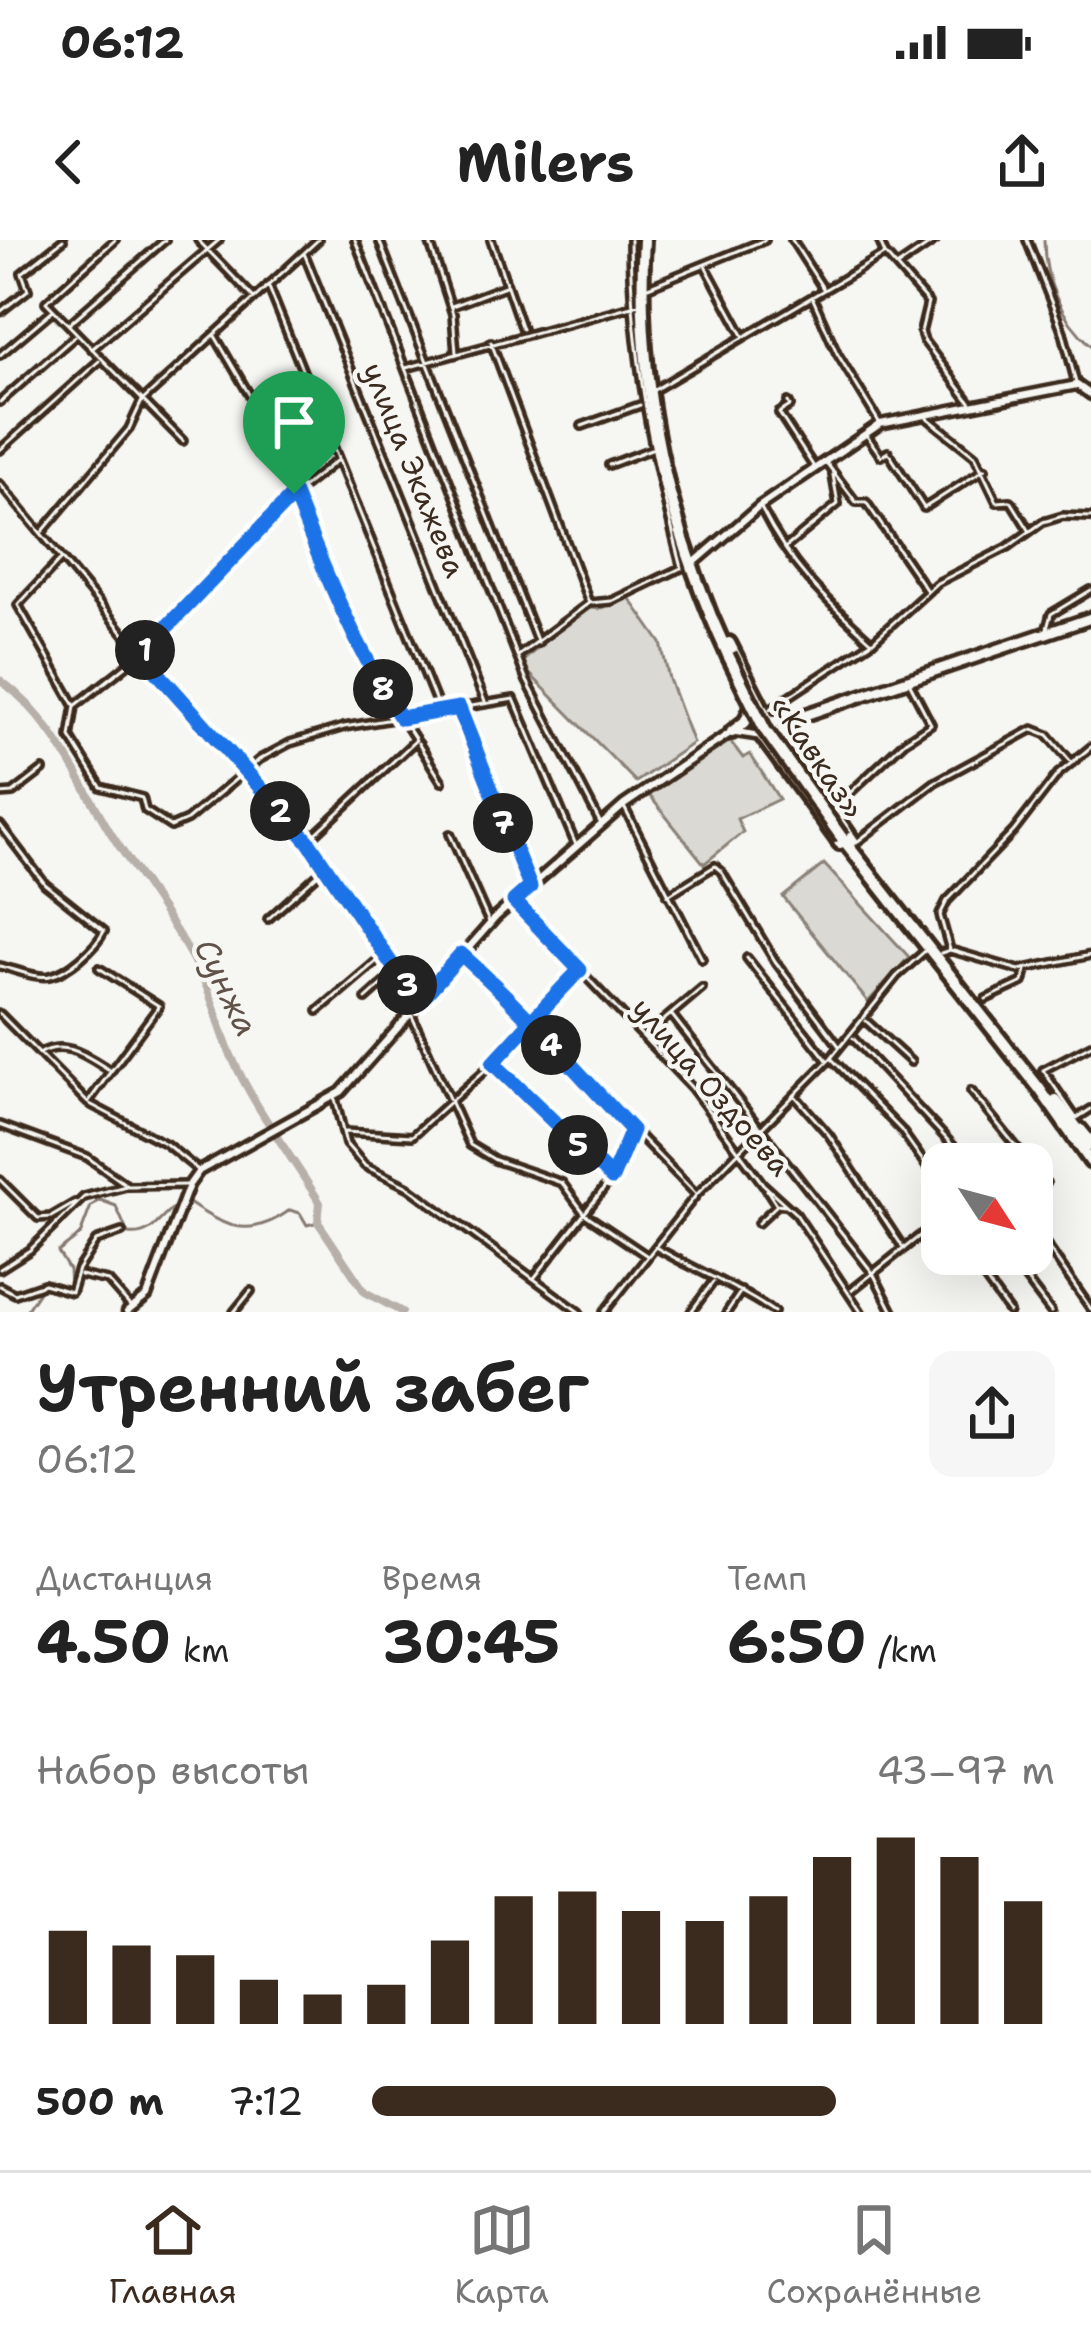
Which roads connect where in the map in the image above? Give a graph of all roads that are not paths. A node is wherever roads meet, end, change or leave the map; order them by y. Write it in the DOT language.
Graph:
graph roads {
  1 [pos="63,240"];
  2 [pos="115,240"];
  3 [pos="165,240"];
  4 [pos="198,240"];
  5 [pos="219,240"];
  6 [pos="318,240"];
  7 [pos="355,240"];
  8 [pos="379,240"];
  9 [pos="429,240"];
  10 [pos="491,240"];
  11 [pos="629,240"];
  12 [pos="646,240"];
  13 [pos="765,240"];
  14 [pos="792,240"];
  15 [pos="879,240"];
  16 [pos="936,240"];
  17 [pos="1027,240"];
  18 [pos="208,250"];
  19 [pos="304,253"];
  20 [pos="885,254"];
  21 [pos="705,265"];
  22 [pos="897,267"];
  23 [pos="268,285"];
  24 [pos="507,286"];
  25 [pos="646,286"];
  26 [pos="825,292"];
  27 [pos="254,298"];
  28 [pos="813,298"];
  29 [pos="637,304"];
  30 [pos="451,306"];
  31 [pos="54,310"];
  32 [pos="0,312"];
  33 [pos="68,325"];
  34 [pos="524,332"];
  35 [pos="214,334"];
  36 [pos="77,335"];
  37 [pos="745,339"];
  38 [pos="491,342"];
  39 [pos="91,350"];
  40 [pos="456,353"];
  41 [pos="0,355"];
  42 [pos="100,360"];
  43 [pos="425,362"];
  44 [pos="404,369"];
  45 [pos="1077,385"];
  46 [pos="654,390"];
  47 [pos="1091,395"];
  48 [pos="142,400"];
  49 [pos="0,401"];
  50 [pos="788,402"];
  51 [pos="642,404"];
  52 [pos="974,408"];
  53 [pos="924,415"];
  54 [pos="880,424"];
  55 [pos="582,426"];
  56 [pos="865,432"];
  57 [pos="183,441"];
  58 [pos="0,449"];
  59 [pos="652,449"];
  60 [pos="336,460"];
  61 [pos="824,460"];
  62 [pos="609,465"];
  63 [pos="814,467"];
  64 [pos="985,470"];
  65 [pos="832,474"];
  66 [pos="0,484"];
  67 [pos="302,484"];
  68 [pos="294,494"];
  69 [pos="760,506"];
  70 [pos="1091,517"];
  71 [pos="1029,530"];
  72 [pos="42,533"];
  73 [pos="783,550"];
  74 [pos="63,558"];
  75 [pos="690,564"];
  76 [pos="1091,590"];
  77 [pos="927,591"];
  78 [pos="590,603"];
  79 [pos="1091,618"];
  80 [pos="720,630"];
  81 [pos="1046,634"];
  82 [pos="872,641"];
  83 [pos="538,644"];
  84 [pos="141,654"];
  85 [pos="517,657"];
  86 [pos="908,680"];
  87 [pos="485,703"];
  88 [pos="75,706"];
  89 [pos="459,708"];
  90 [pos="439,710"];
  91 [pos="401,718"];
  92 [pos="794,719"];
  93 [pos="766,725"];
  94 [pos="732,732"];
  95 [pos="416,740"];
  96 [pos="1091,748"];
  97 [pos="1072,763"];
  98 [pos="43,770"];
  99 [pos="243,771"];
  100 [pos="442,782"];
  101 [pos="0,794"];
  102 [pos="623,805"];
  103 [pos="831,812"];
  104 [pos="601,824"];
  105 [pos="0,825"];
  106 [pos="450,834"];
  107 [pos="847,839"];
  108 [pos="308,841"];
  109 [pos="576,847"];
  110 [pos="327,866"];
  111 [pos="874,878"];
  112 [pos="530,887"];
  113 [pos="668,895"];
  114 [pos="514,901"];
  115 [pos="268,919"];
  116 [pos="490,924"];
  117 [pos="939,951"];
  118 [pos="387,953"];
  119 [pos="461,954"];
  120 [pos="1091,955"];
  121 [pos="747,958"];
  122 [pos="702,959"];
  123 [pos="0,966"];
  124 [pos="99,968"];
  125 [pos="1025,968"];
  126 [pos="580,970"];
  127 [pos="398,971"];
  128 [pos="702,988"];
  129 [pos="366,998"];
  130 [pos="986,1000"];
  131 [pos="418,1003"];
  132 [pos="318,1011"];
  133 [pos="410,1012"];
  134 [pos="0,1013"];
  135 [pos="671,1014"];
  136 [pos="865,1020"];
  137 [pos="530,1024"];
  138 [pos="851,1036"];
  139 [pos="643,1037"];
  140 [pos="1091,1045"];
  141 [pos="840,1047"];
  142 [pos="37,1055"];
  143 [pos="830,1060"];
  144 [pos="911,1062"];
  145 [pos="493,1063"];
  146 [pos="112,1072"];
  147 [pos="971,1091"];
  148 [pos="334,1094"];
  149 [pos="795,1095"];
  150 [pos="88,1103"];
  151 [pos="449,1103"];
  152 [pos="1091,1109"];
  153 [pos="1076,1119"];
  154 [pos="0,1125"];
  155 [pos="632,1130"];
  156 [pos="761,1131"];
  157 [pos="344,1132"];
  158 [pos="1091,1142"];
  159 [pos="950,1143"];
  160 [pos="1013,1143"];
  161 [pos="739,1152"];
  162 [pos="921,1158"];
  163 [pos="1091,1162"];
  164 [pos="199,1171"];
  165 [pos="612,1178"];
  166 [pos="0,1180"];
  167 [pos="763,1184"];
  168 [pos="189,1185"];
  169 [pos="128,1186"];
  170 [pos="697,1195"];
  171 [pos="84,1197"];
  172 [pos="778,1204"];
  173 [pos="786,1205"];
  174 [pos="585,1214"];
  175 [pos="758,1223"];
  176 [pos="122,1232"];
  177 [pos="921,1235"];
  178 [pos="656,1247"];
  179 [pos="904,1249"];
  180 [pos="1053,1254"];
  181 [pos="647,1256"];
  182 [pos="0,1269"];
  183 [pos="78,1274"];
  184 [pos="873,1274"];
  185 [pos="982,1275"];
  186 [pos="1023,1275"];
  187 [pos="535,1277"];
  188 [pos="714,1280"];
  189 [pos="0,1286"];
  190 [pos="742,1289"];
  191 [pos="251,1291"];
  192 [pos="850,1291"];
  193 [pos="1091,1309"];
  194 [pos="131,1310"];
  195 [pos="770,1311"];
  196 [pos="234,1312"];
  197 [pos="579,1312"];
  198 [pos="604,1312"];
  199 [pos="691,1312"];
  200 [pos="727,1312"];
  201 [pos="861,1312"];
  202 [pos="893,1312"];
  203 [pos="1009,1312"];
  204 [pos="1051,1312"];
  1 -- 32 [label="street"];
  2 -- 31 [label="street"];
  3 -- 33 [label="street"];
  4 -- 18 [label="street"];
  5 -- 18 [label="street"];
  6 -- 19 [label="street"];
  7 -- 44 [label="street"];
  8 -- 43 [label="street"];
  9 -- 30 [label="street"];
  10 -- 24 [label="street"];
  11 -- 29 [label="street"];
  12 -- 25 [label="highway, «Кавказ»"];
  12 -- 29 [label="highway, «Кавказ»"];
  13 -- 21 [label="street"];
  14 -- 26 [label="street"];
  15 -- 20 [label="street"];
  16 -- 22 [label="street"];
  17 -- 45 [label="street"];
  18 -- 27 [label="street"];
  18 -- 39 [label="street"];
  19 -- 23 [label="street"];
  19 -- 87 [label="street, улица Экажева"];
  20 -- 22 [label="street"];
  20 -- 26 [label="street"];
  21 -- 25 [label="street"];
  21 -- 37 [label="street"];
  22 -- 52 [label="street"];
  23 -- 27 [label="street"];
  23 -- 60 [label="street"];
  24 -- 30 [label="street"];
  24 -- 34 [label="street"];
  25 -- 46 [label="highway, «Кавказ»"];
  26 -- 28 [label="street"];
  27 -- 35 [label="street"];
  28 -- 37 [label="street"];
  28 -- 54 [label="street"];
  29 -- 34 [label="street"];
  29 -- 51 [label="street"];
  29 -- 75 [label="highway, «Кавказ»"];
  30 -- 40 [label="street"];
  31 -- 33 [label="street"];
  31 -- 41 [label="street"];
  33 -- 36 [label="street"];
  34 -- 38 [label="street"];
  35 -- 48 [label="street"];
  35 -- 67 [label="street"];
  36 -- 39 [label="street"];
  36 -- 49 [label="street"];
  37 -- 46 [label="street"];
  38 -- 40 [label="street"];
  38 -- 78 [label="street"];
  39 -- 42 [label="street"];
  40 -- 43 [label="street"];
  42 -- 48 [label="street"];
  42 -- 58 [label="street"];
  43 -- 44 [label="street"];
  43 -- 83 [label="street"];
  44 -- 85 [label="street"];
  45 -- 47 [label="main road"];
  45 -- 52 [label="main road"];
  46 -- 75 [label="highway, «Кавказ»"];
  48 -- 57 [label="street"];
  48 -- 72 [label="street"];
  50 -- 63 [label="street"];
  51 -- 55 [label="street"];
  51 -- 59 [label="street"];
  52 -- 53 [label="main road"];
  53 -- 54 [label="main road"];
  53 -- 64 [label="street"];
  54 -- 56 [label="main road"];
  56 -- 61 [label="main road"];
  56 -- 64 [label="street"];
  59 -- 62 [label="street"];
  59 -- 75 [label="street"];
  60 -- 67 [label="street"];
  60 -- 90 [label="street"];
  61 -- 63 [label="main road"];
  61 -- 65 [label="street"];
  63 -- 69 [label="main road"];
  64 -- 71 [label="street"];
  65 -- 73 [label="street"];
  65 -- 77 [label="street"];
  66 -- 72 [label="street"];
  67 -- 68 [label="street"];
  68 -- 84 [label="street"];
  68 -- 91 [label="street"];
  69 -- 73 [label="street"];
  69 -- 75 [label="main road"];
  70 -- 71 [label="street"];
  71 -- 77 [label="street"];
  72 -- 74 [label="street"];
  73 -- 82 [label="street"];
  74 -- 84 [label="street"];
  74 -- 88 [label="street"];
  75 -- 78 [label="street"];
  75 -- 80 [label="highway, «Кавказ»"];
  76 -- 81 [label="street"];
  77 -- 82 [label="street"];
  78 -- 83 [label="street"];
  79 -- 81 [label="main road"];
  80 -- 93 [label="highway, «Кавказ»"];
  80 -- 107 [label="highway, «Кавказ», bridge"];
  81 -- 86 [label="main road"];
  82 -- 93 [label="street"];
  83 -- 85 [label="street"];
  84 -- 88 [label="street"];
  84 -- 99 [label="street"];
  85 -- 104 [label="street"];
  86 -- 92 [label="main road"];
  86 -- 103 [label="street"];
  87 -- 89 [label="street"];
  87 -- 109 [label="street"];
  88 -- 99 [label="street"];
  89 -- 90 [label="street"];
  89 -- 112 [label="street"];
  90 -- 91 [label="street"];
  91 -- 95 [label="street"];
  91 -- 99 [label="street"];
  92 -- 93 [label="highway"];
  93 -- 94 [label="main road"];
  93 -- 94 [label="highway"];
  93 -- 103 [label="highway"];
  93 -- 111 [label="highway"];
  94 -- 102 [label="main road"];
  95 -- 100 [label="street"];
  95 -- 108 [label="street"];
  96 -- 97 [label="street"];
  97 -- 107 [label="street"];
  97 -- 117 [label="street"];
  98 -- 101 [label="street"];
  99 -- 108 [label="street"];
  102 -- 104 [label="main road"];
  102 -- 113 [label="street"];
  103 -- 107 [label="highway"];
  104 -- 109 [label="main road"];
  105 -- 123 [label="street"];
  106 -- 116 [label="street"];
  107 -- 111 [label="highway, «Кавказ»"];
  108 -- 110 [label="street"];
  109 -- 112 [label="main road"];
  110 -- 115 [label="street"];
  110 -- 118 [label="street"];
  111 -- 117 [label="highway, «Кавказ»"];
  112 -- 114 [label="main road"];
  113 -- 122 [label="street"];
  113 -- 141 [label="street"];
  114 -- 116 [label="main road"];
  114 -- 126 [label="street, улица Оздоева"];
  116 -- 119 [label="main road"];
  117 -- 125 [label="street"];
  117 -- 136 [label="street"];
  117 -- 158 [label="highway, «Кавказ»"];
  117 -- 163 [label="highway, «Кавказ»"];
  118 -- 127 [label="street"];
  118 -- 132 [label="street"];
  119 -- 131 [label="main road"];
  119 -- 137 [label="street"];
  120 -- 125 [label="street"];
  121 -- 143 [label="street"];
  124 -- 146 [label="street"];
  125 -- 130 [label="street"];
  126 -- 137 [label="street"];
  126 -- 139 [label="street, улица Оздоева"];
  127 -- 129 [label="street"];
  127 -- 131 [label="street"];
  128 -- 135 [label="street"];
  131 -- 133 [label="main road"];
  133 -- 148 [label="main road"];
  133 -- 151 [label="street"];
  134 -- 142 [label="street"];
  135 -- 139 [label="street"];
  135 -- 156 [label="street"];
  136 -- 138 [label="street"];
  136 -- 144 [label="street"];
  137 -- 145 [label="street"];
  137 -- 155 [label="street"];
  138 -- 141 [label="street"];
  138 -- 159 [label="street"];
  139 -- 161 [label="street, улица Оздоева"];
  140 -- 153 [label="street"];
  141 -- 143 [label="street"];
  142 -- 146 [label="street"];
  142 -- 150 [label="street"];
  143 -- 149 [label="street"];
  143 -- 162 [label="street"];
  145 -- 151 [label="street"];
  145 -- 165 [label="street"];
  146 -- 150 [label="street"];
  147 -- 160 [label="street"];
  148 -- 157 [label="street"];
  148 -- 164 [label="main road"];
  149 -- 156 [label="street"];
  149 -- 179 [label="street"];
  150 -- 164 [label="street"];
  151 -- 157 [label="street"];
  151 -- 174 [label="street"];
  152 -- 153 [label="street"];
  153 -- 158 [label="street"];
  154 -- 169 [label="street"];
  155 -- 165 [label="street"];
  155 -- 170 [label="street"];
  156 -- 161 [label="street"];
  156 -- 184 [label="street"];
  157 -- 187 [label="street"];
  161 -- 167 [label="street, улица Оздоева"];
  161 -- 170 [label="street"];
  164 -- 168 [label="main road"];
  165 -- 174 [label="street"];
  166 -- 171 [label="street"];
  167 -- 172 [label="street"];
  167 -- 173 [label="street, улица Оздоева"];
  168 -- 169 [label="street"];
  168 -- 194 [label="main road"];
  169 -- 171 [label="street"];
  170 -- 178 [label="street"];
  171 -- 182 [label="street"];
  172 -- 173 [label="street"];
  172 -- 175 [label="street"];
  173 -- 192 [label="street, улица Оздоева"];
  174 -- 181 [label="street"];
  174 -- 187 [label="street"];
  176 -- 183 [label="street"];
  177 -- 179 [label="street"];
  178 -- 181 [label="street"];
  178 -- 188 [label="street"];
  179 -- 184 [label="street"];
  180 -- 193 [label="street"];
  181 -- 198 [label="street"];
  183 -- 189 [label="street"];
  183 -- 194 [label="street"];
  184 -- 192 [label="street"];
  184 -- 202 [label="street"];
  185 -- 203 [label="street"];
  186 -- 204 [label="street"];
  187 -- 197 [label="street"];
  188 -- 190 [label="street"];
  188 -- 199 [label="street"];
  190 -- 195 [label="street"];
  190 -- 200 [label="street"];
  191 -- 196 [label="street"];
  192 -- 201 [label="street, улица Оздоева"];
}
